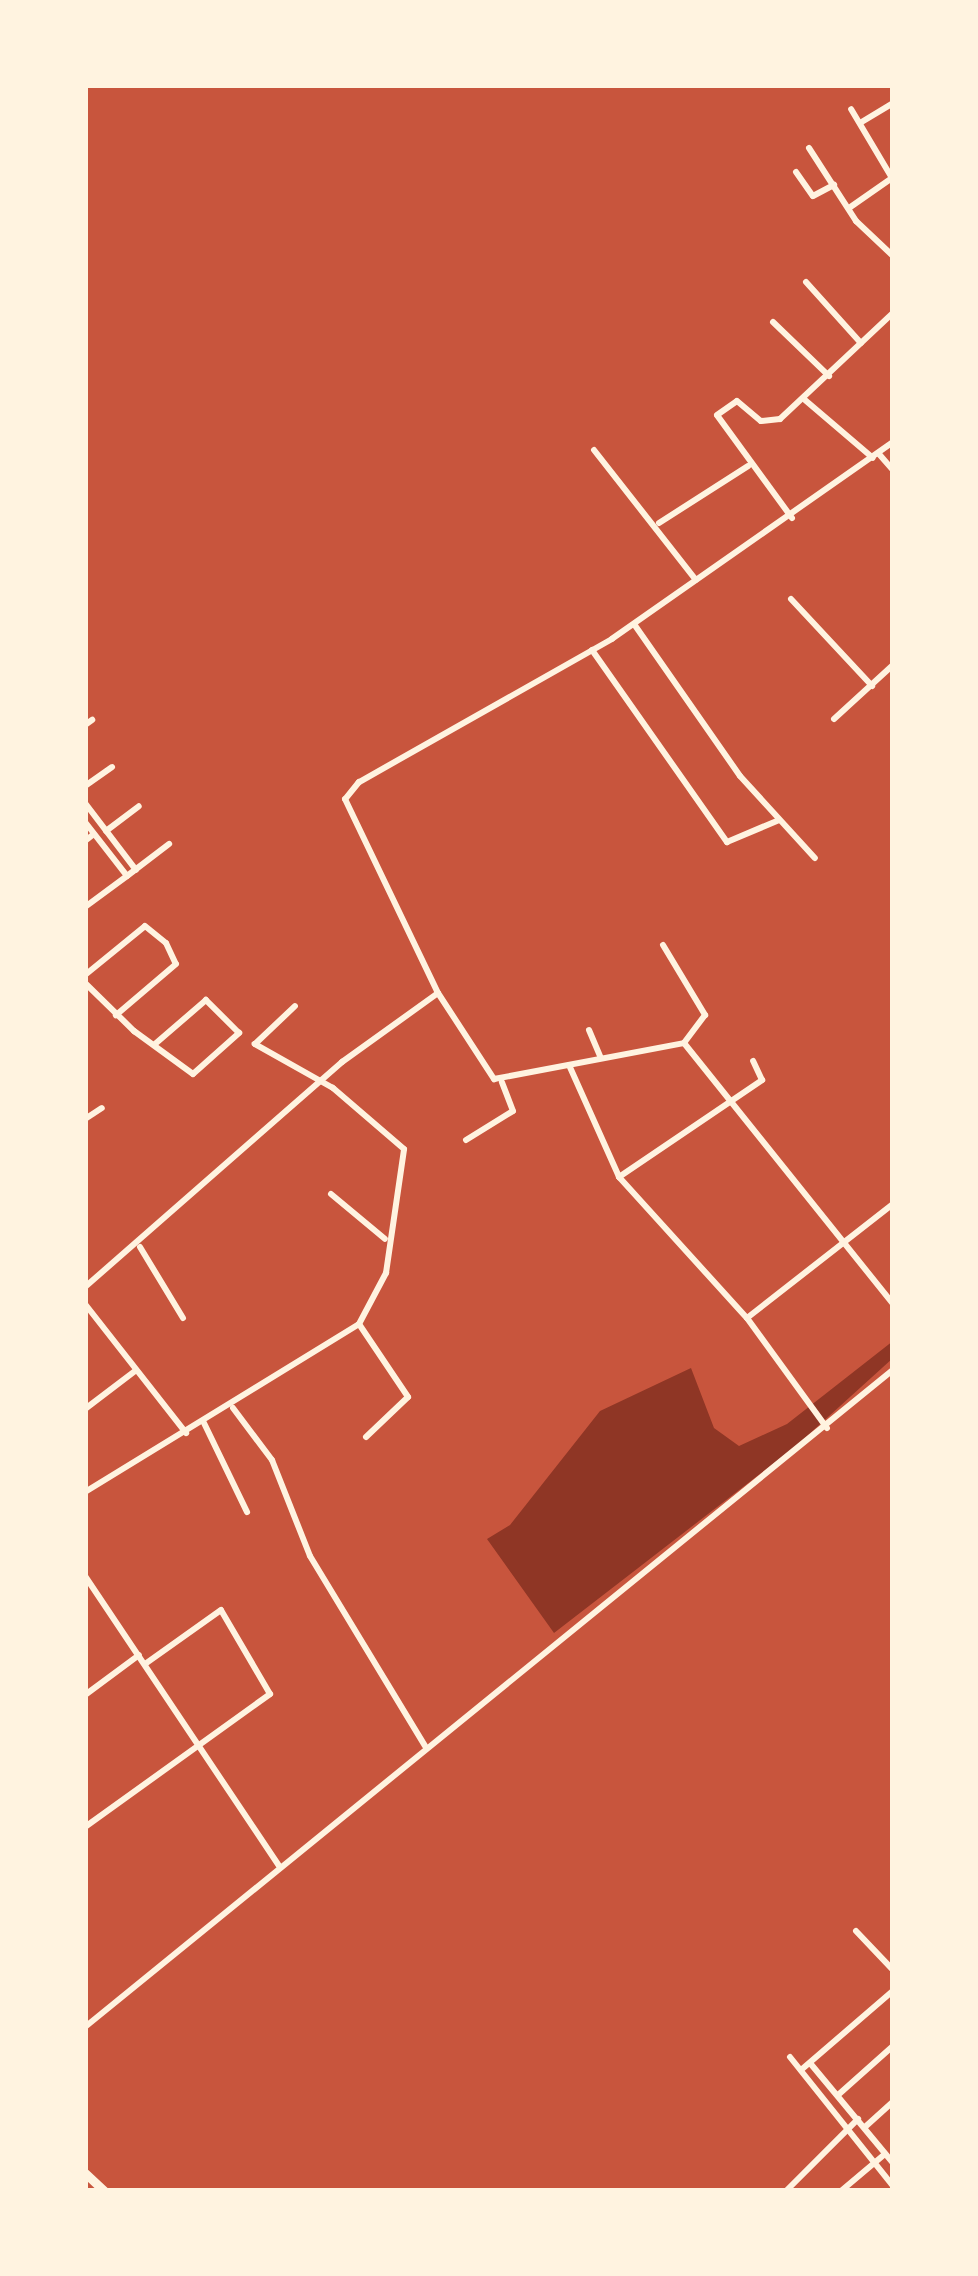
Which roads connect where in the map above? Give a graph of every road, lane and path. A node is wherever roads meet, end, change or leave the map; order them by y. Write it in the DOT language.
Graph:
graph roads {
  1 [pos="893,102"];
  2 [pos="850,109"];
  3 [pos="860,123"];
  4 [pos="810,148"];
  5 [pos="890,164"];
  6 [pos="796,172"];
  7 [pos="834,185"];
  8 [pos="848,208"];
  9 [pos="892,253"];
  10 [pos="806,282"];
  11 [pos="893,312"];
  12 [pos="773,322"];
  13 [pos="862,343"];
  14 [pos="829,376"];
  15 [pos="805,400"];
  16 [pos="893,442"];
  17 [pos="594,450"];
  18 [pos="876,456"];
  19 [pos="748,466"];
  20 [pos="893,470"];
  21 [pos="792,518"];
  22 [pos="659,523"];
  23 [pos="696,580"];
  24 [pos="790,599"];
  25 [pos="634,624"];
  26 [pos="592,650"];
  27 [pos="893,665"];
  28 [pos="872,686"];
  29 [pos="834,719"];
  30 [pos="112,767"];
  31 [pos="85,786"];
  32 [pos="85,804"];
  33 [pos="139,806"];
  34 [pos="779,820"];
  35 [pos="85,822"];
  36 [pos="106,830"];
  37 [pos="94,834"];
  38 [pos="85,841"];
  39 [pos="170,844"];
  40 [pos="815,858"];
  41 [pos="136,870"];
  42 [pos="127,876"];
  43 [pos="85,907"];
  44 [pos="662,945"];
  45 [pos="85,979"];
  46 [pos="438,993"];
  47 [pos="295,1006"];
  48 [pos="116,1015"];
  49 [pos="589,1030"];
  50 [pos="155,1044"];
  51 [pos="684,1044"];
  52 [pos="85,1058"];
  53 [pos="601,1058"];
  54 [pos="754,1061"];
  55 [pos="569,1065"];
  56 [pos="85,1072"];
  57 [pos="502,1082"];
  58 [pos="322,1083"];
  59 [pos="727,1105"];
  60 [pos="102,1108"];
  61 [pos="85,1119"];
  62 [pos="466,1140"];
  63 [pos="619,1177"];
  64 [pos="332,1194"];
  65 [pos="893,1204"];
  66 [pos="386,1240"];
  67 [pos="841,1246"];
  68 [pos="140,1247"];
  69 [pos="85,1287"];
  70 [pos="85,1304"];
  71 [pos="893,1304"];
  72 [pos="184,1318"];
  73 [pos="746,1318"];
  74 [pos="359,1324"];
  75 [pos="893,1370"];
  76 [pos="135,1371"];
  77 [pos="233,1408"];
  78 [pos="85,1410"];
  79 [pos="204,1423"];
  80 [pos="827,1428"];
  81 [pos="186,1434"];
  82 [pos="366,1437"];
  83 [pos="85,1492"];
  84 [pos="247,1512"];
  85 [pos="85,1576"];
  86 [pos="139,1655"];
  87 [pos="145,1664"];
  88 [pos="85,1695"];
  89 [pos="197,1745"];
  90 [pos="424,1746"];
  91 [pos="85,1827"];
  92 [pos="279,1866"];
  93 [pos="856,1931"];
  94 [pos="893,1970"];
  95 [pos="893,1991"];
  96 [pos="85,2028"];
  97 [pos="893,2046"];
  98 [pos="790,2057"];
  99 [pos="810,2063"];
  100 [pos="801,2070"];
  101 [pos="838,2095"];
  102 [pos="893,2102"];
  103 [pos="858,2119"];
  104 [pos="849,2127"];
  105 [pos="865,2127"];
  106 [pos="885,2154"];
  107 [pos="876,2162"];
  108 [pos="893,2164"];
  109 [pos="85,2173"];
  110 [pos="893,2186"];
  111 [pos="104,2191"];
  112 [pos="786,2191"];
  113 [pos="841,2191"];
  1 -- 3 [label="street"];
  2 -- 3 [label="street"];
  3 -- 5 [label="street"];
  4 -- 7 [label="street"];
  5 -- 8 [label="street"];
  6 -- 7 [label="street"];
  7 -- 8 [label="street"];
  8 -- 9 [label="street"];
  10 -- 13 [label="street"];
  11 -- 13 [label="street"];
  12 -- 14 [label="street"];
  13 -- 14 [label="street"];
  14 -- 15 [label="street"];
  15 -- 18 [label="street"];
  15 -- 19 [label="street"];
  16 -- 18 [label="street"];
  17 -- 22 [label="street"];
  18 -- 20 [label="street"];
  18 -- 21 [label="street"];
  19 -- 21 [label="street"];
  19 -- 22 [label="street"];
  21 -- 23 [label="street"];
  22 -- 23 [label="street"];
  23 -- 25 [label="street"];
  24 -- 28 [label="street"];
  25 -- 26 [label="street"];
  25 -- 34 [label="street"];
  26 -- 34 [label="street"];
  26 -- 46 [label="street"];
  27 -- 28 [label="street"];
  28 -- 29 [label="street"];
  30 -- 31 [label="street"];
  32 -- 36 [label="street"];
  33 -- 36 [label="street"];
  34 -- 40 [label="street"];
  35 -- 37 [label="street"];
  36 -- 41 [label="street"];
  37 -- 38 [label="street"];
  37 -- 42 [label="street"];
  39 -- 41 [label="street"];
  41 -- 42 [label="street"];
  42 -- 43 [label="street"];
  44 -- 51 [label="street"];
  45 -- 48 [label="street"];
  45 -- 48 [label="street"];
  46 -- 57 [label="street"];
  46 -- 58 [label="street"];
  47 -- 58 [label="street"];
  48 -- 50 [label="street"];
  49 -- 53 [label="street"];
  50 -- 50 [label="street"];
  51 -- 53 [label="street"];
  51 -- 59 [label="street"];
  52 -- 56 [label="street"];
  53 -- 55 [label="street"];
  54 -- 59 [label="street"];
  55 -- 57 [label="street"];
  55 -- 63 [label="street"];
  57 -- 62 [label="street"];
  58 -- 66 [label="street"];
  58 -- 68 [label="street"];
  59 -- 63 [label="street"];
  59 -- 67 [label="street"];
  60 -- 61 [label="street"];
  63 -- 73 [label="street"];
  64 -- 66 [label="street"];
  65 -- 67 [label="street"];
  66 -- 74 [label="street"];
  67 -- 71 [label="street"];
  67 -- 73 [label="street"];
  68 -- 69 [label="street"];
  68 -- 72 [label="street"];
  70 -- 76 [label="street"];
  73 -- 80 [label="street"];
  74 -- 77 [label="street"];
  74 -- 82 [label="street"];
  75 -- 80 [label="street"];
  76 -- 78 [label="street"];
  76 -- 81 [label="street"];
  77 -- 79 [label="street"];
  77 -- 90 [label="street"];
  79 -- 81 [label="street"];
  79 -- 84 [label="street"];
  80 -- 90 [label="street"];
  81 -- 83 [label="street"];
  85 -- 86 [label="street"];
  86 -- 87 [label="street"];
  86 -- 88 [label="street"];
  87 -- 89 [label="street"];
  87 -- 89 [label="street"];
  89 -- 91 [label="street"];
  89 -- 92 [label="street"];
  90 -- 92 [label="street"];
  92 -- 96 [label="street"];
  93 -- 94 [label="street"];
  95 -- 99 [label="street"];
  97 -- 101 [label="street"];
  98 -- 100 [label="street"];
  99 -- 100 [label="street"];
  99 -- 101 [label="street"];
  100 -- 104 [label="street"];
  101 -- 103 [label="street"];
  102 -- 105 [label="street"];
  103 -- 104 [label="street"];
  103 -- 105 [label="street"];
  104 -- 107 [label="street"];
  104 -- 112 [label="street"];
  105 -- 106 [label="street"];
  106 -- 107 [label="street"];
  106 -- 108 [label="street"];
  107 -- 110 [label="street"];
  107 -- 113 [label="street"];
  109 -- 111 [label="main road"];
}
